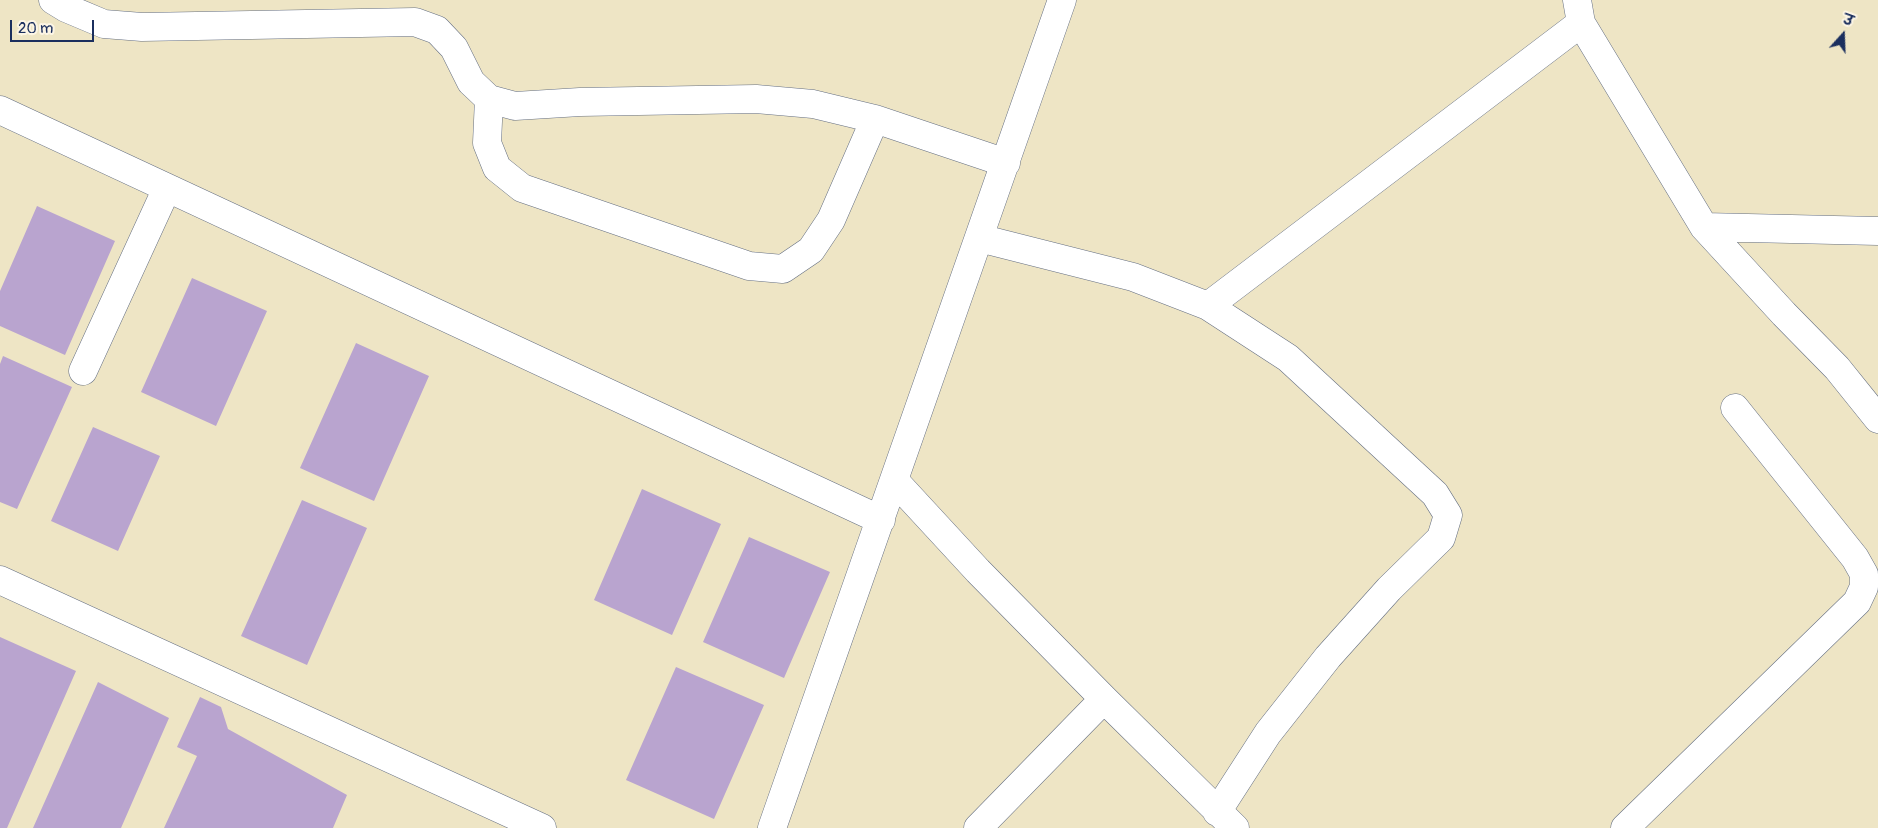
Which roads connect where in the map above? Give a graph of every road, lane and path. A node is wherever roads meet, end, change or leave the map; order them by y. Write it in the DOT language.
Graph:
graph roads {
  1 [pos="53,0"];
  2 [pos="1062,0"];
  3 [pos="1579,12"];
  4 [pos="489,99"];
  5 [pos="0,110"];
  6 [pos="875,118"];
  7 [pos="1006,163"];
  8 [pos="167,188"];
  9 [pos="1704,228"];
  10 [pos="1878,231"];
  11 [pos="979,238"];
  12 [pos="1208,306"];
  13 [pos="83,371"];
  14 [pos="1735,408"];
  15 [pos="1878,419"];
  16 [pos="894,480"];
  17 [pos="880,520"];
  18 [pos="0,580"];
  19 [pos="1104,699"];
  20 [pos="1226,820"];
  21 [pos="542,828"];
  22 [pos="772,828"];
  23 [pos="978,828"];
  24 [pos="1625,828"];
  1 -- 4 [label="street"];
  2 -- 7 [label="street"];
  3 -- 9 [label="street"];
  3 -- 12 [label="street"];
  4 -- 6 [label="street"];
  4 -- 6 [label="street"];
  5 -- 8 [label="street"];
  6 -- 7 [label="street"];
  7 -- 11 [label="street"];
  8 -- 13 [label="street"];
  8 -- 17 [label="street"];
  9 -- 10 [label="street"];
  9 -- 15 [label="street"];
  11 -- 12 [label="street"];
  11 -- 16 [label="street"];
  12 -- 20 [label="street"];
  14 -- 24 [label="street"];
  16 -- 17 [label="street"];
  16 -- 19 [label="street"];
  17 -- 22 [label="street"];
  18 -- 21 [label="street"];
  19 -- 20 [label="street"];
  19 -- 23 [label="street"];
}
